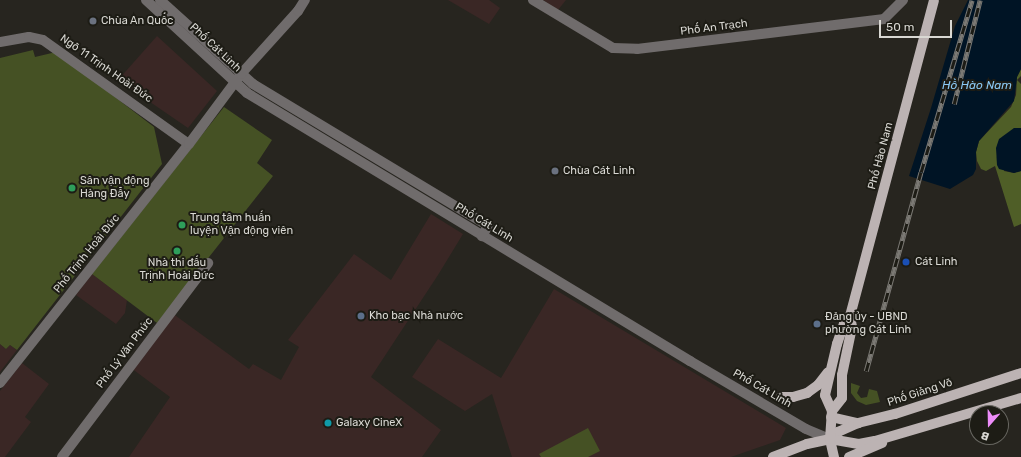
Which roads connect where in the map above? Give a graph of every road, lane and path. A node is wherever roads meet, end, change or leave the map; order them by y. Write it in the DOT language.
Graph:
graph roads {
  1 [pos="146,0"];
  2 [pos="160,0"];
  3 [pos="305,0"];
  4 [pos="533,0"];
  5 [pos="903,0"];
  6 [pos="933,0"];
  7 [pos="0,42"];
  8 [pos="238,79"];
  9 [pos="189,144"];
  10 [pos="482,236"];
  11 [pos="208,263"];
  12 [pos="850,316"];
  13 [pos="829,370"];
  14 [pos="1021,373"];
  15 [pos="0,383"];
  16 [pos="780,397"];
  17 [pos="1021,398"];
  18 [pos="831,414"];
  19 [pos="858,423"];
  20 [pos="890,438"];
  21 [pos="830,440"];
  22 [pos="62,457"];
  23 [pos="773,457"];
  24 [pos="834,457"];
  25 [pos="849,457"];
  1 -- 8 [label="street, Phố Cát Linh"];
  2 -- 8 [label="street, Phố Cát Linh"];
  3 -- 8 [label="street"];
  4 -- 5 [label="street, Phố An Trạch"];
  6 -- 12 [label="main road, Phố Hào Nam"];
  7 -- 9 [label="street, Ngõ 11 Trịnh Hoài Đức"];
  8 -- 9 [label="street, Phố Trịnh Hoài Đức"];
  8 -- 10 [label="street, Phố Cát Linh"];
  8 -- 10 [label="street, Phố Cát Linh"];
  9 -- 15 [label="street, Phố Trịnh Hoài Đức"];
  10 -- 21 [label="street, Phố Cát Linh"];
  11 -- 22 [label="street, Phố Lý Văn Phức"];
  12 -- 13 [label="main road, Phố Hào Nam"];
  12 -- 18 [label="main road, Phố Hào Nam"];
  13 -- 16 [label="main road"];
  13 -- 18 [label="main road, Phố Hào Nam"];
  14 -- 19 [label="main road, Phố Giảng Võ"];
  17 -- 20 [label="main road, Phố Giảng Võ"];
  18 -- 19 [label="main road"];
  18 -- 21 [label="main road, Phố Hào Nam"];
  19 -- 21 [label="main road, Phố Giảng Võ"];
  20 -- 21 [label="main road, Phố Giảng Võ"];
  20 -- 25 [label="main road"];
  21 -- 23 [label="main road, Phố Giảng Võ"];
  21 -- 24 [label="main road, Phố Hào Nam"];
}
